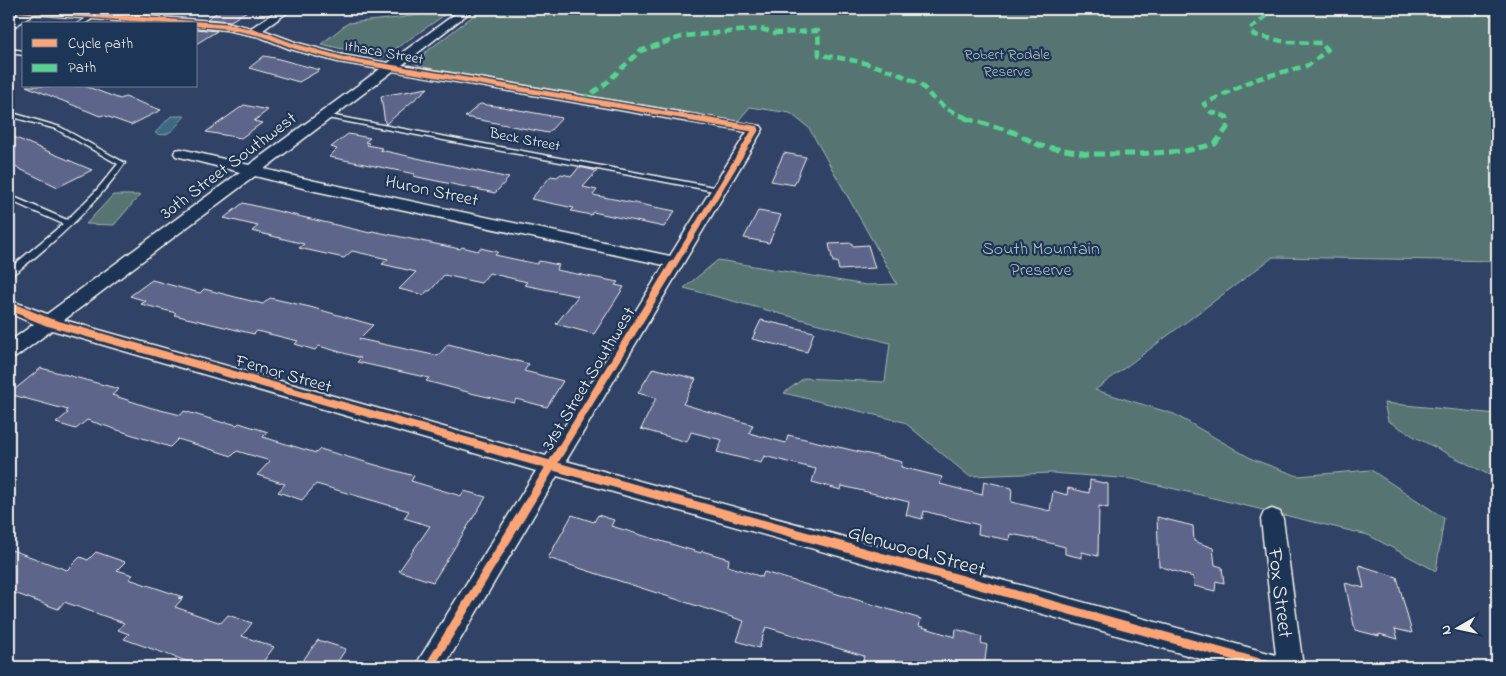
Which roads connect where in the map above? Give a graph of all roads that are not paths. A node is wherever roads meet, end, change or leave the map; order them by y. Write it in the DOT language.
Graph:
graph roads {
  1 [pos="9,9"];
  2 [pos="287,9"];
  3 [pos="469,9"];
  4 [pos="31,11"];
  5 [pos="100,13"];
  6 [pos="137,21"];
  7 [pos="84,22"];
  8 [pos="162,22"];
  9 [pos="198,23"];
  10 [pos="9,26"];
  11 [pos="253,32"];
  12 [pos="9,51"];
  13 [pos="22,52"];
  14 [pos="389,68"];
  15 [pos="9,114"];
  16 [pos="324,116"];
  17 [pos="756,129"];
  18 [pos="181,154"];
  19 [pos="251,171"];
  20 [pos="720,190"];
  21 [pos="9,197"];
  22 [pos="67,224"];
  23 [pos="675,262"];
  24 [pos="9,272"];
  25 [pos="9,306"];
  26 [pos="48,322"];
  27 [pos="9,352"];
  28 [pos="551,466"];
  29 [pos="1272,519"];
  30 [pos="429,667"];
  31 [pos="1274,667"];
  32 [pos="1290,667"];
  1 -- 4 [label="street, Ithaca Street"];
  2 -- 11 [label="street"];
  3 -- 14 [label="street, 30th Street Southwest"];
  4 -- 5 [label="street, Ithaca Street"];
  4 -- 10 [label="street"];
  5 -- 6 [label="street, Ithaca Street"];
  5 -- 7 [label="lane"];
  6 -- 8 [label="street, Ithaca Street"];
  9 -- 11 [label="street, Ithaca Street"];
  11 -- 14 [label="street, Ithaca Street"];
  12 -- 13 [label="lane"];
  14 -- 16 [label="street, 30th Street Southwest"];
  14 -- 17 [label="street, Ithaca Street"];
  15 -- 22 [label="lane"];
  16 -- 19 [label="street, 30th Street Southwest"];
  16 -- 20 [label="lane, Beck Street"];
  17 -- 20 [label="street, 31st Street Southwest"];
  18 -- 19 [label="street, Huron Street"];
  19 -- 23 [label="street, Huron Street"];
  19 -- 26 [label="street, 30th Street Southwest"];
  20 -- 23 [label="street, 31st Street Southwest"];
  21 -- 22 [label="lane"];
  22 -- 24 [label="lane"];
  23 -- 28 [label="street, 31st Street Southwest"];
  25 -- 26 [label="street, Fernor Street"];
  26 -- 27 [label="street, 30th Street Southwest"];
  26 -- 28 [label="street, Fernor Street"];
  28 -- 30 [label="street, 31st Street Southwest"];
  28 -- 31 [label="street, Glenwood Street"];
  29 -- 32 [label="street, Fox Street"];
}
